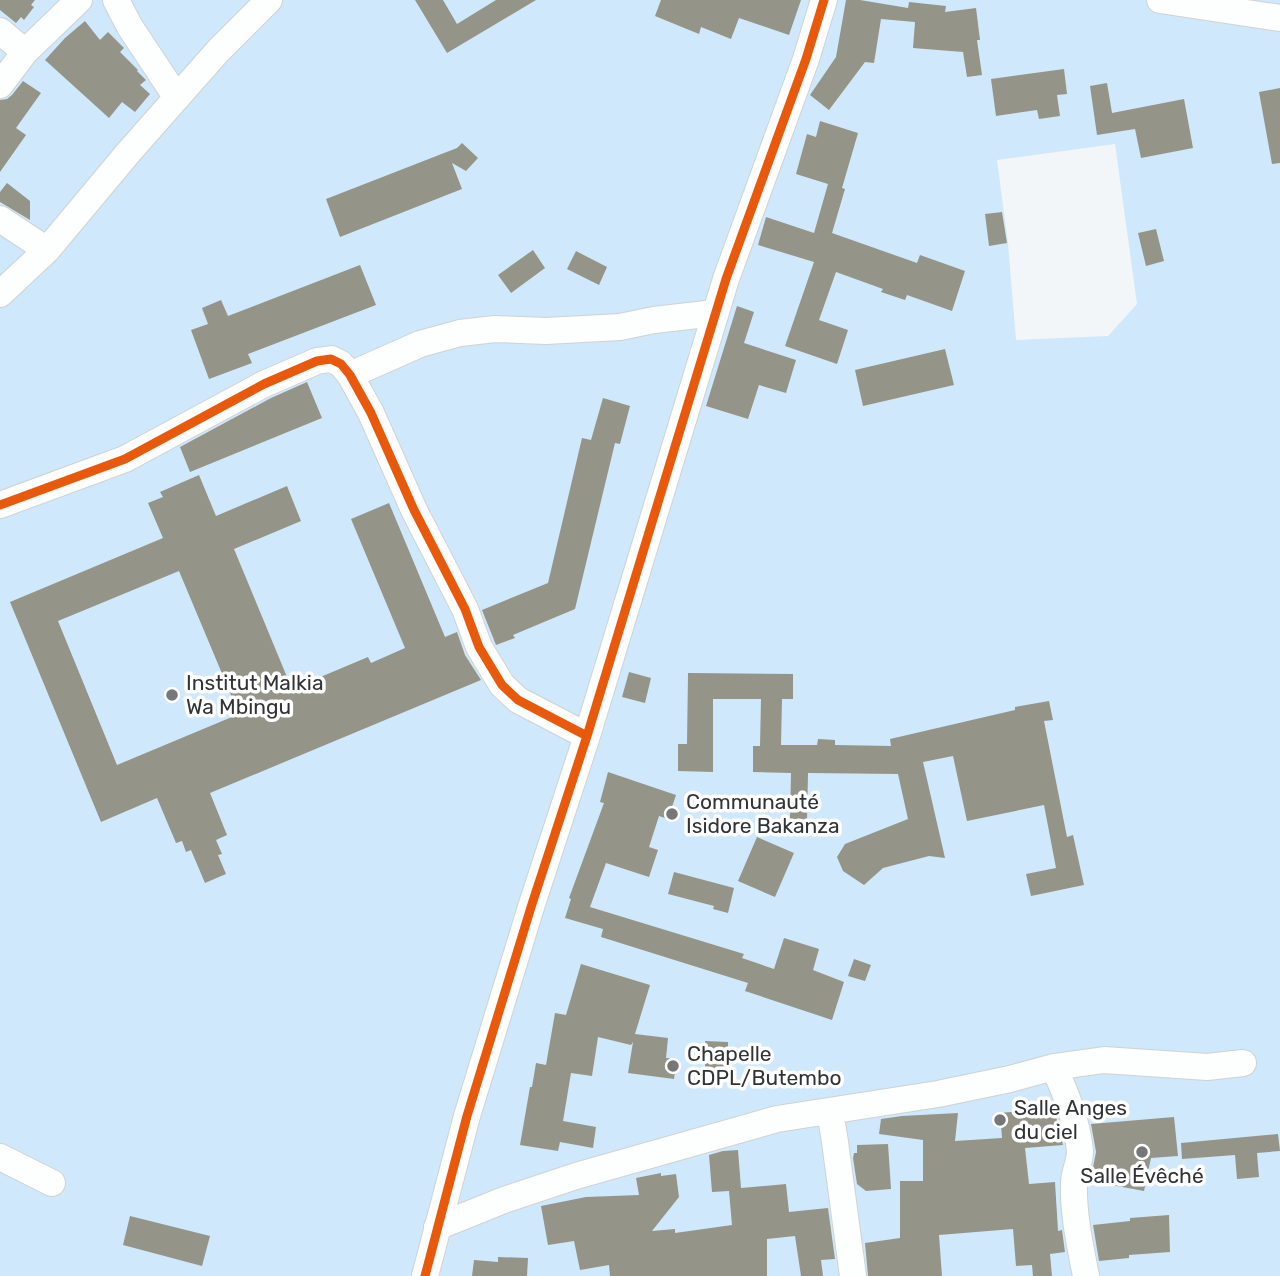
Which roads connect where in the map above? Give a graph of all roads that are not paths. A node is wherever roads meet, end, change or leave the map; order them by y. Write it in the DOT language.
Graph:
graph roads {
  1 [pos="79,0"];
  2 [pos="116,0"];
  3 [pos="269,0"];
  4 [pos="824,0"];
  5 [pos="1160,0"];
  6 [pos="1280,18"];
  7 [pos="0,31"];
  8 [pos="25,52"];
  9 [pos="0,86"];
  10 [pos="177,98"];
  11 [pos="0,219"];
  12 [pos="47,250"];
  13 [pos="0,294"];
  14 [pos="715,313"];
  15 [pos="350,375"];
  16 [pos="0,505"];
  17 [pos="587,736"];
  18 [pos="1243,1063"];
  19 [pos="1054,1067"];
  20 [pos="830,1111"];
  21 [pos="0,1157"];
  22 [pos="52,1183"];
  23 [pos="437,1227"];
  24 [pos="1083,1275"];
  25 [pos="425,1276"];
  26 [pos="853,1276"];
  1 -- 8 [label="street"];
  2 -- 10 [label="street"];
  3 -- 10 [label="street"];
  4 -- 14 [label="street"];
  5 -- 6 [label="street"];
  7 -- 8 [label="street"];
  8 -- 9 [label="street"];
  10 -- 12 [label="street"];
  11 -- 12 [label="street"];
  12 -- 13 [label="street"];
  14 -- 15 [label="street"];
  14 -- 17 [label="street"];
  15 -- 16 [label="street"];
  15 -- 17 [label="street"];
  17 -- 23 [label="street"];
  18 -- 19 [label="street"];
  19 -- 20 [label="street"];
  19 -- 24 [label="street"];
  20 -- 23 [label="street"];
  20 -- 26 [label="street"];
  21 -- 22 [label="street"];
  23 -- 25 [label="street"];
}
